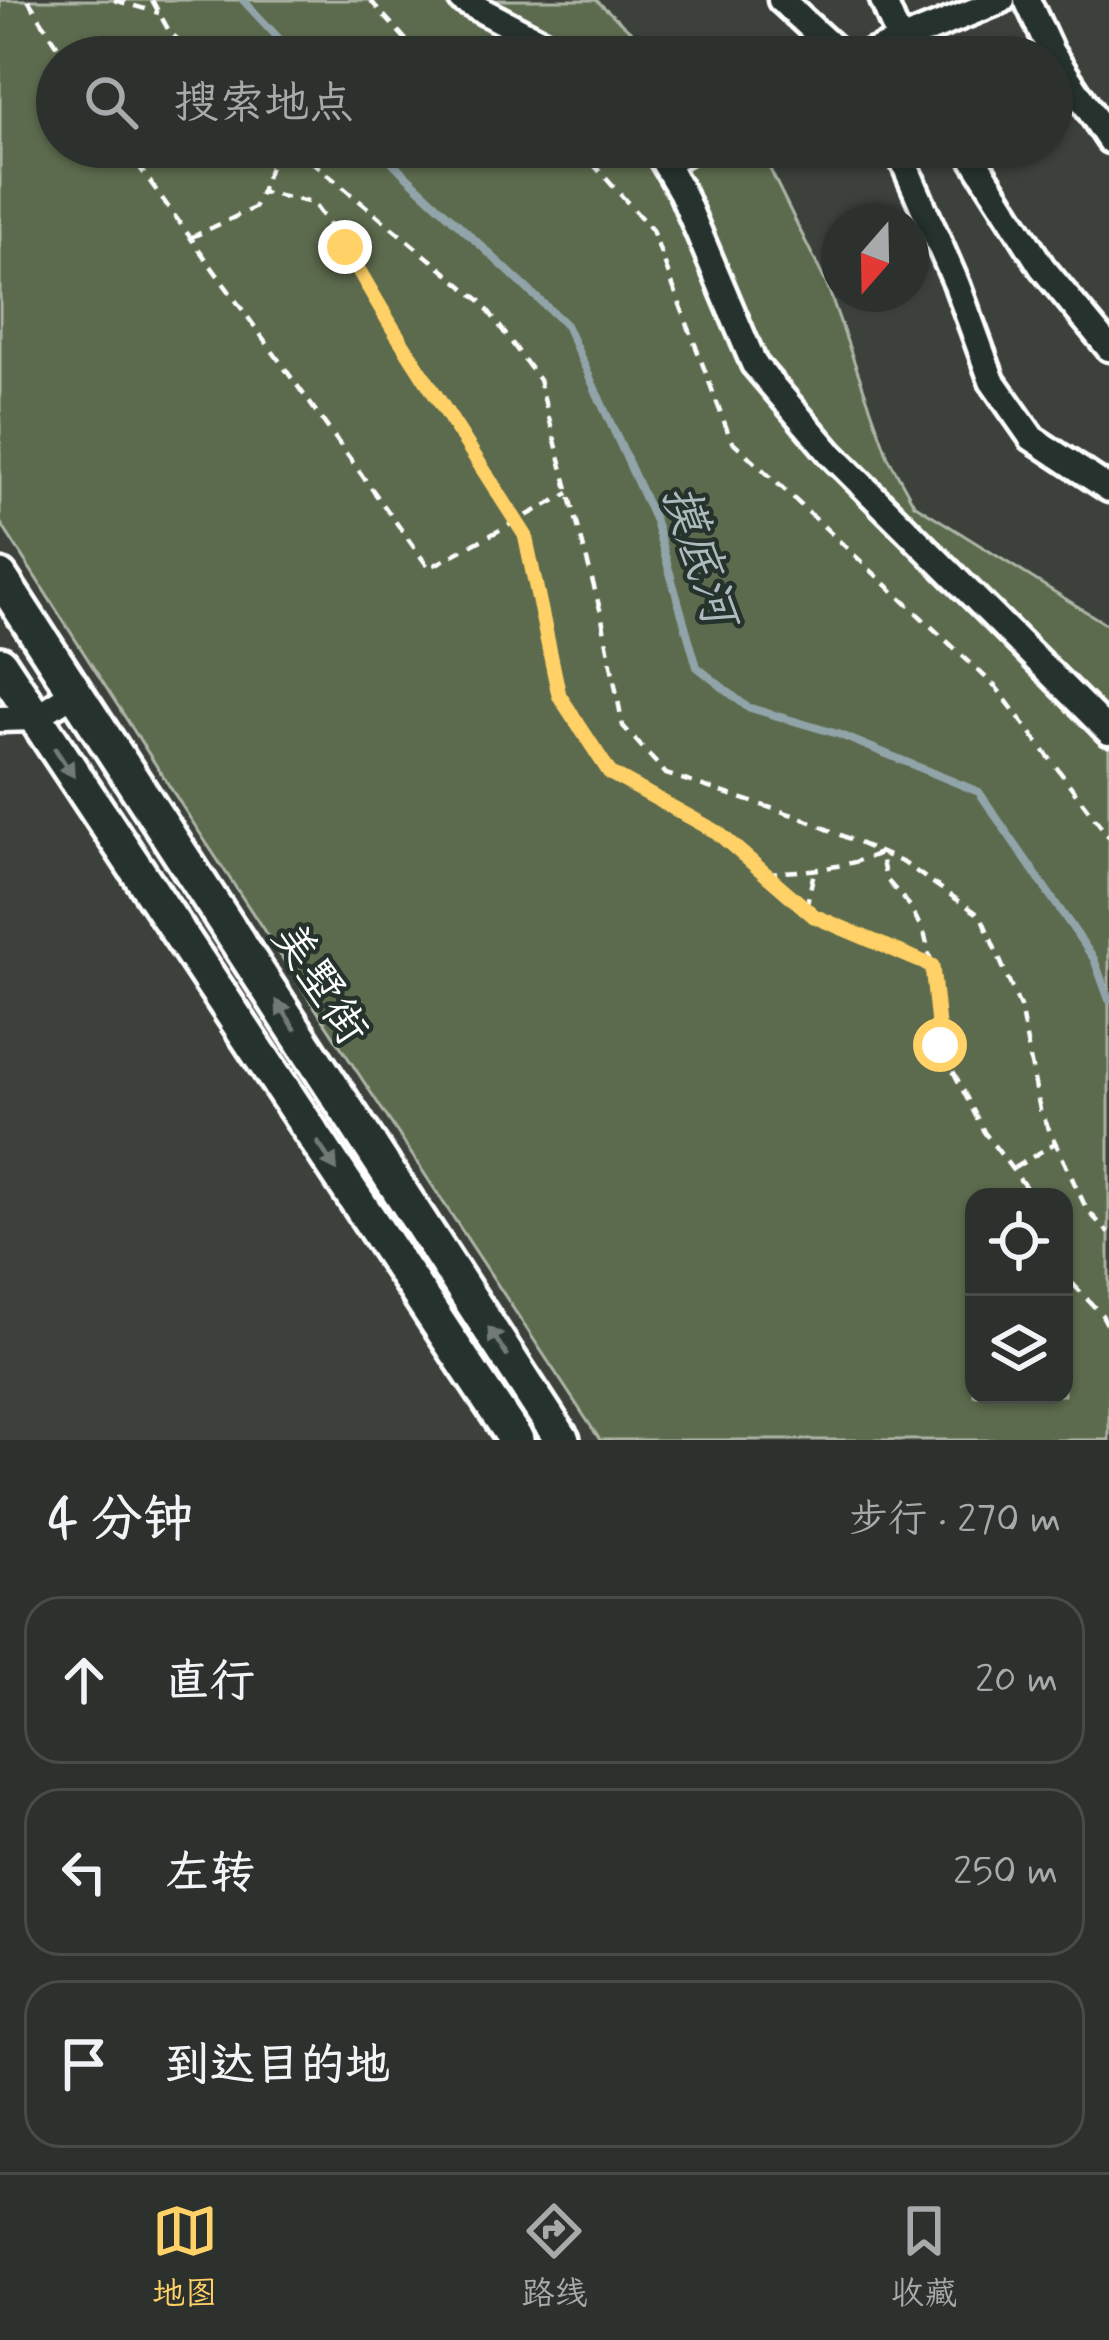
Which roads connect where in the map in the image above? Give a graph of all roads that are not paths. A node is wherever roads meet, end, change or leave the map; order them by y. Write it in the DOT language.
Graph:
graph roads {
  1 [pos="462,0"];
  2 [pos="782,0"];
  3 [pos="883,0"];
  4 [pos="1002,0"];
  5 [pos="1027,0"];
  6 [pos="530,36"];
  7 [pos="821,36"];
  8 [pos="899,36"];
  9 [pos="931,36"];
  10 [pos="1044,36"];
  11 [pos="1073,85"];
  12 [pos="1109,140"];
  13 [pos="667,168"];
  14 [pos="906,168"];
  15 [pos="980,168"];
  16 [pos="1109,349"];
  17 [pos="1109,489"];
  18 [pos="0,577"];
  19 [pos="0,664"];
  20 [pos="75,692"];
  21 [pos="34,718"];
  22 [pos="0,719"];
  23 [pos="1109,732"];
  24 [pos="555,1429"];
  25 [pos="514,1439"];
  1 -- 6 [label="street"];
  2 -- 7 [label="street"];
  3 -- 8 [label="street"];
  4 -- 9 [label="street"];
  5 -- 10 [label="street"];
  11 -- 12 [label="street"];
  13 -- 23 [label="street"];
  14 -- 17 [label="street"];
  15 -- 16 [label="street"];
  18 -- 20 [label="street, 美墅街"];
  19 -- 21 [label="street, 美墅街"];
  20 -- 21 [label="street"];
  24 -- 20 [label="street, 美墅街, one-way"];
  21 -- 22 [label="street"];
  21 -- 25 [label="street, 美墅街, one-way"];
  24 -- 25 [label="street"];
}
